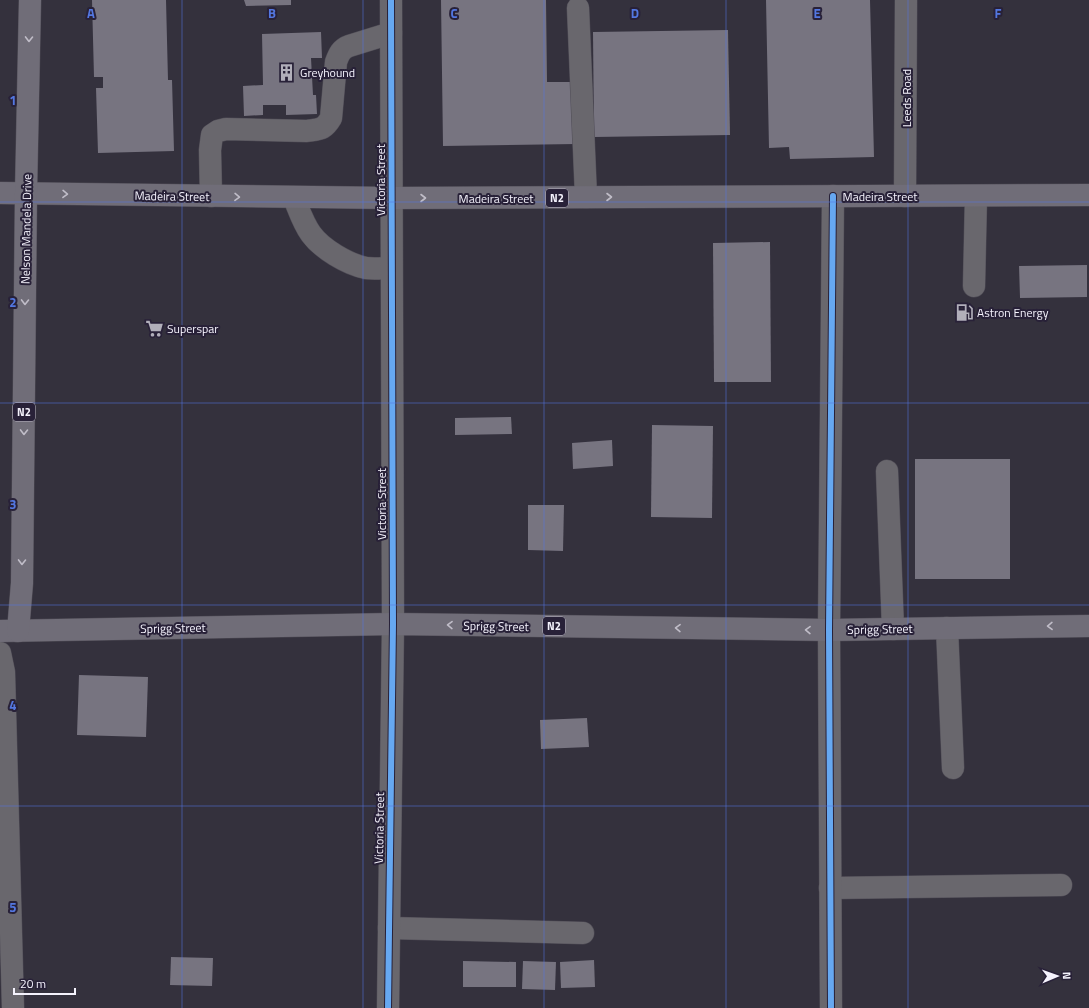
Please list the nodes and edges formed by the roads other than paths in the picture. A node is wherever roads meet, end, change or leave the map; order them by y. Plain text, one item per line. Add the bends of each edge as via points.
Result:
1 (30, 0) edge
2 (391, 0) edge
3 (906, 0) edge
4 (578, 8) dead end
5 (391, 33) junction
6 (0, 193) edge
7 (26, 193) junction
8 (1089, 195) edge
9 (211, 196) junction
10 (832, 196) junction
11 (905, 196) junction
12 (976, 196) junction
13 (586, 197) junction
14 (294, 198) junction
15 (390, 198) junction
16 (391, 268) junction
17 (974, 286) dead end
18 (887, 471) dead end
19 (392, 624) junction
20 (1089, 626) edge
21 (947, 628) junction
22 (893, 629) junction
23 (829, 630) junction
24 (9, 631) edge
25 (2, 663) edge
26 (953, 768) dead end
27 (1060, 885) dead end
28 (830, 888) junction
29 (389, 928) junction
30 (583, 933) dead end
31 (13, 1008) edge
32 (388, 1008) edge
33 (831, 1008) edge

1 -> 7 highway, Nelson Mandela Drive / N2
2 - 5 street, Victoria Street
3 - 11 street, Leeds Road
4 - 13 street
5 - 9 street via 349,46 339,53 331,118 326,126 308,131 226,129 212,135
5 - 15 street, Victoria Street
6 - 7 highway, Madeira Street / N2
7 -> 9 highway, Madeira Street / N2
7 -> 24 highway, Nelson Mandela Drive / N2 via 22,583
8 - 12 highway, Madeira Street / N2
9 -> 14 highway, Madeira Street / N2
10 - 11 highway, Madeira Street / N2
13 -> 10 highway, Madeira Street / N2
10 - 23 street
11 - 12 highway, Madeira Street / N2
12 - 17 street
15 -> 13 highway, Madeira Street / N2
14 - 15 highway, Madeira Street / N2
14 - 16 street via 311,235 331,253 367,268
15 - 16 street, Victoria Street
16 - 19 street, Victoria Street
18 - 22 street
23 -> 19 highway, Sprigg Street / N2
19 - 24 highway, Sprigg Street / N2
19 - 29 street, Victoria Street
20 -> 21 highway, Sprigg Street / N2
21 - 22 highway, Sprigg Street / N2
21 - 26 street
22 - 23 highway, Sprigg Street / N2
23 - 28 street
24 - 25 street, Nelson Mandela Drive
25 - 31 street, Nelson Mandela Drive
27 - 28 street
28 - 33 street
29 - 30 street
29 - 32 street, Victoria Street

